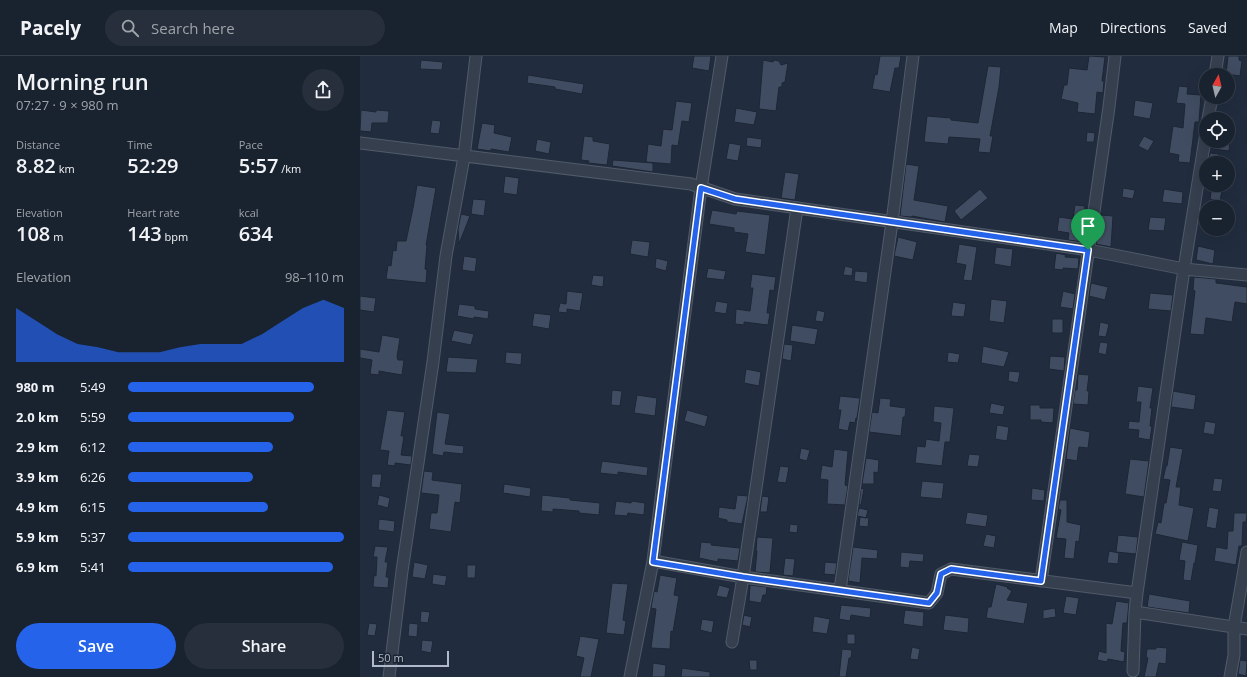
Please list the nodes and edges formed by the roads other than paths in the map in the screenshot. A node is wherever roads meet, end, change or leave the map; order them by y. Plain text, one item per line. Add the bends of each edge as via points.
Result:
1 (476, 56) edge
2 (722, 56) edge
3 (913, 56) edge
4 (1114, 56) edge
5 (1218, 56) edge
6 (1216, 68) edge
7 (360, 143) edge
8 (1203, 148) edge
9 (464, 157) junction
10 (701, 188) junction
11 (797, 208) junction
12 (892, 222) junction
13 (1088, 250) junction
14 (1184, 269) junction
15 (1247, 275) edge
16 (1247, 552) edge
17 (653, 562) junction
18 (743, 577) junction
19 (1041, 581) junction
20 (840, 590) junction
21 (1137, 593) junction
22 (1135, 612) junction
23 (1234, 627) junction
24 (1247, 629) edge
25 (732, 642) dead end
26 (1133, 671) dead end
27 (389, 677) edge
28 (630, 677) edge
29 (1230, 677) edge

1 - 9 street
2 - 10 street
3 - 12 street
4 - 13 street
5 - 6 street
7 - 9 street
8 - 14 street
9 - 10 street via 691,184
9 - 27 street via 446,256
10 - 11 street via 735,199
10 - 17 street
11 - 12 street
11 - 18 street
12 - 13 street
12 - 20 street
13 - 14 street
13 - 19 street
14 - 15 street
14 - 21 street
16 - 23 street
17 - 18 street
17 - 28 street
18 - 20 street
18 - 25 street
19 - 20 street via 951,569 941,574 937,593 929,603
19 - 21 street
21 - 22 street
22 - 23 street
22 - 26 street
23 - 24 street
23 - 29 street via 1234,655

